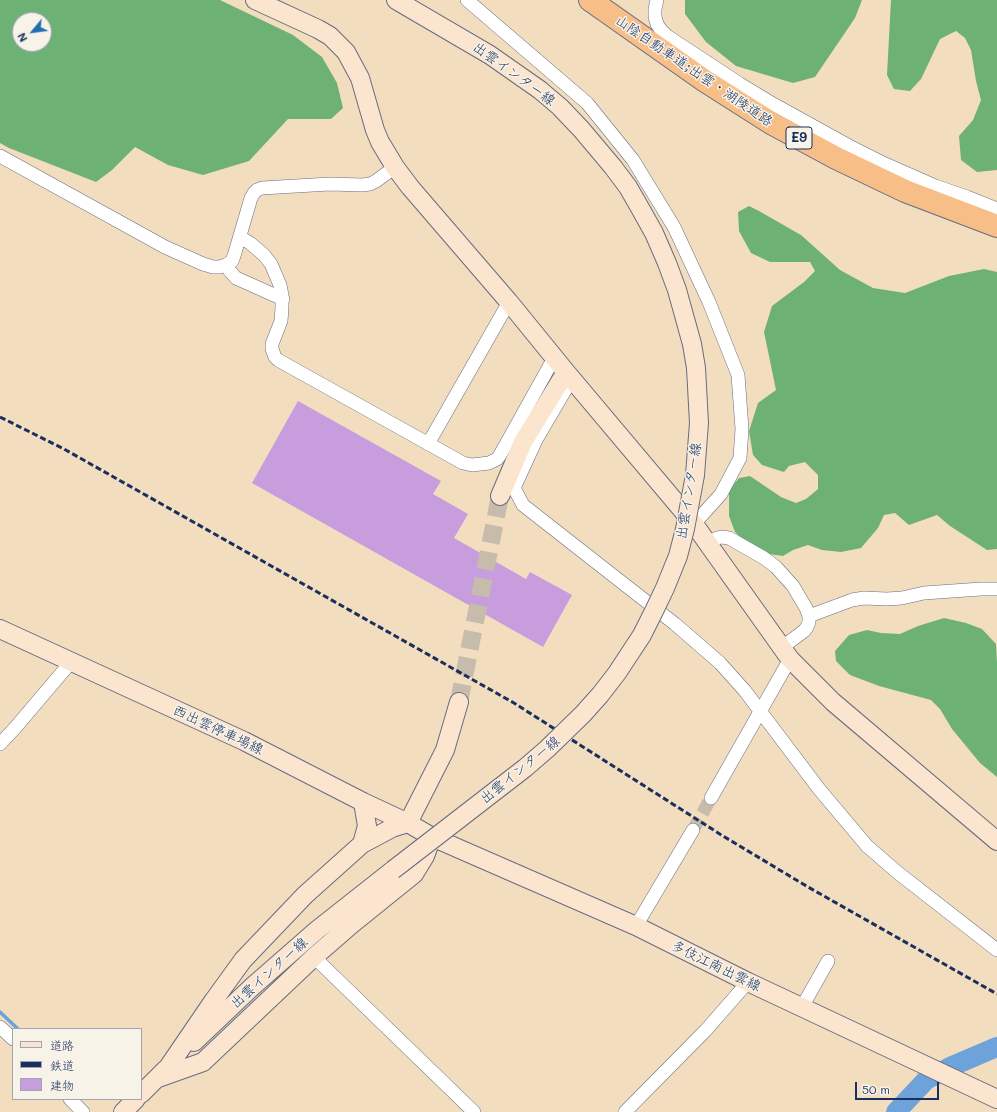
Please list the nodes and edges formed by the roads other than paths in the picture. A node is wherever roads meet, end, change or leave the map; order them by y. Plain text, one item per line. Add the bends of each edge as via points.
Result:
1 (255, 0) edge
2 (396, 0) edge
3 (467, 0) edge
4 (590, 0) edge
5 (657, 0) edge
6 (0, 156) edge
7 (395, 167) junction
8 (997, 209) edge
9 (997, 226) edge
10 (240, 237) junction
11 (226, 265) junction
12 (283, 299) junction
13 (509, 302) junction
14 (554, 358) junction
15 (569, 376) junction
16 (428, 444) junction
17 (500, 496) tunnel mouth
18 (694, 524) junction
19 (709, 544) junction
20 (997, 589) edge
21 (809, 616) junction
22 (0, 629) edge
23 (786, 654) junction
24 (71, 662) junction
25 (459, 702) tunnel mouth
26 (761, 711) junction
27 (0, 744) edge
28 (711, 798) tunnel mouth
29 (363, 802) junction
30 (408, 823) junction
31 (694, 830) tunnel mouth
32 (432, 837) junction
33 (997, 841) edge
34 (362, 844) junction
35 (636, 926) junction
36 (997, 950) edge
37 (314, 957) junction
38 (828, 961) dead end
39 (748, 982) junction
40 (802, 1007) junction
41 (0, 1027) edge
42 (12, 1038) edge
43 (164, 1072) junction
44 (142, 1093) edge
45 (997, 1099) edge
46 (71, 1100) edge
47 (135, 1100) edge
48 (83, 1112) edge
49 (123, 1112) edge
50 (474, 1112) edge
51 (624, 1112) edge

1 - 7 main road via 318,29 330,36 346,52 360,78 380,142
2 - 43 main road, 出雲インター線, bridge via 490,54 560,107 608,160 628,187 654,233 677,290 696,368 699,423 695,475 685,529 668,581 642,635 613,679 583,714 525,768 317,930 253,986
3 - 18 street via 587,103 633,160 674,227 709,302 738,375 742,429 740,458 721,494
4 - 9 highway, 山陰自動車道;出雲・湖陵道路 / E9 via 704,81 771,123 905,191
5 - 8 street via 655,17 661,30 740,84 885,164
6 - 11 street via 165,247 213,267
7 - 10 street via 370,184 262,188 251,198
7 - 13 main road
10 - 11 street via 232,261
10 - 12 street via 258,249 271,264
11 - 12 street via 236,278
12 - 16 street via 281,321 272,344 275,357
13 - 14 main road
13 - 16 street
14 - 15 main road
14 - 16 street via 497,459 489,463 468,465
15 - 17 main road via 523,442
15 - 18 main road
15 - 26 street via 514,488 523,505 675,624 720,664
18 - 19 main road
19 - 21 street via 717,538 729,538 764,558 793,586
19 - 23 main road
20 - 21 street via 924,593 902,598 864,598
21 - 23 street via 807,627
22 - 24 main road, 西出雲停車場線
23 - 26 street
23 - 33 main road via 832,702
24 - 27 street
24 - 29 main road, 西出雲停車場線 via 244,741
25 - 30 main road via 445,750
26 - 28 street
26 - 36 street via 819,789 867,846
29 - 30 main road, 西出雲停車場線
29 - 34 main road via 367,826
30 - 32 main road, 西出雲停車場線
30 - 34 main road via 392,828
31 - 35 street
32 - 35 main road, 多伎江南出雲線
32 - 37 main road via 425,856 414,874
34 - 43 main road via 305,895 243,960
35 - 39 main road, 多伎江南出雲線
37 - 43 main road via 203,1062
37 - 50 street
38 - 40 street
39 - 40 main road, 多伎江南出雲線
39 - 51 street via 706,1030
40 - 45 main road, 多伎江南出雲線
41 - 42 street
43 - 44 main road, 出雲インター線
46 - 48 street
47 - 49 main road

